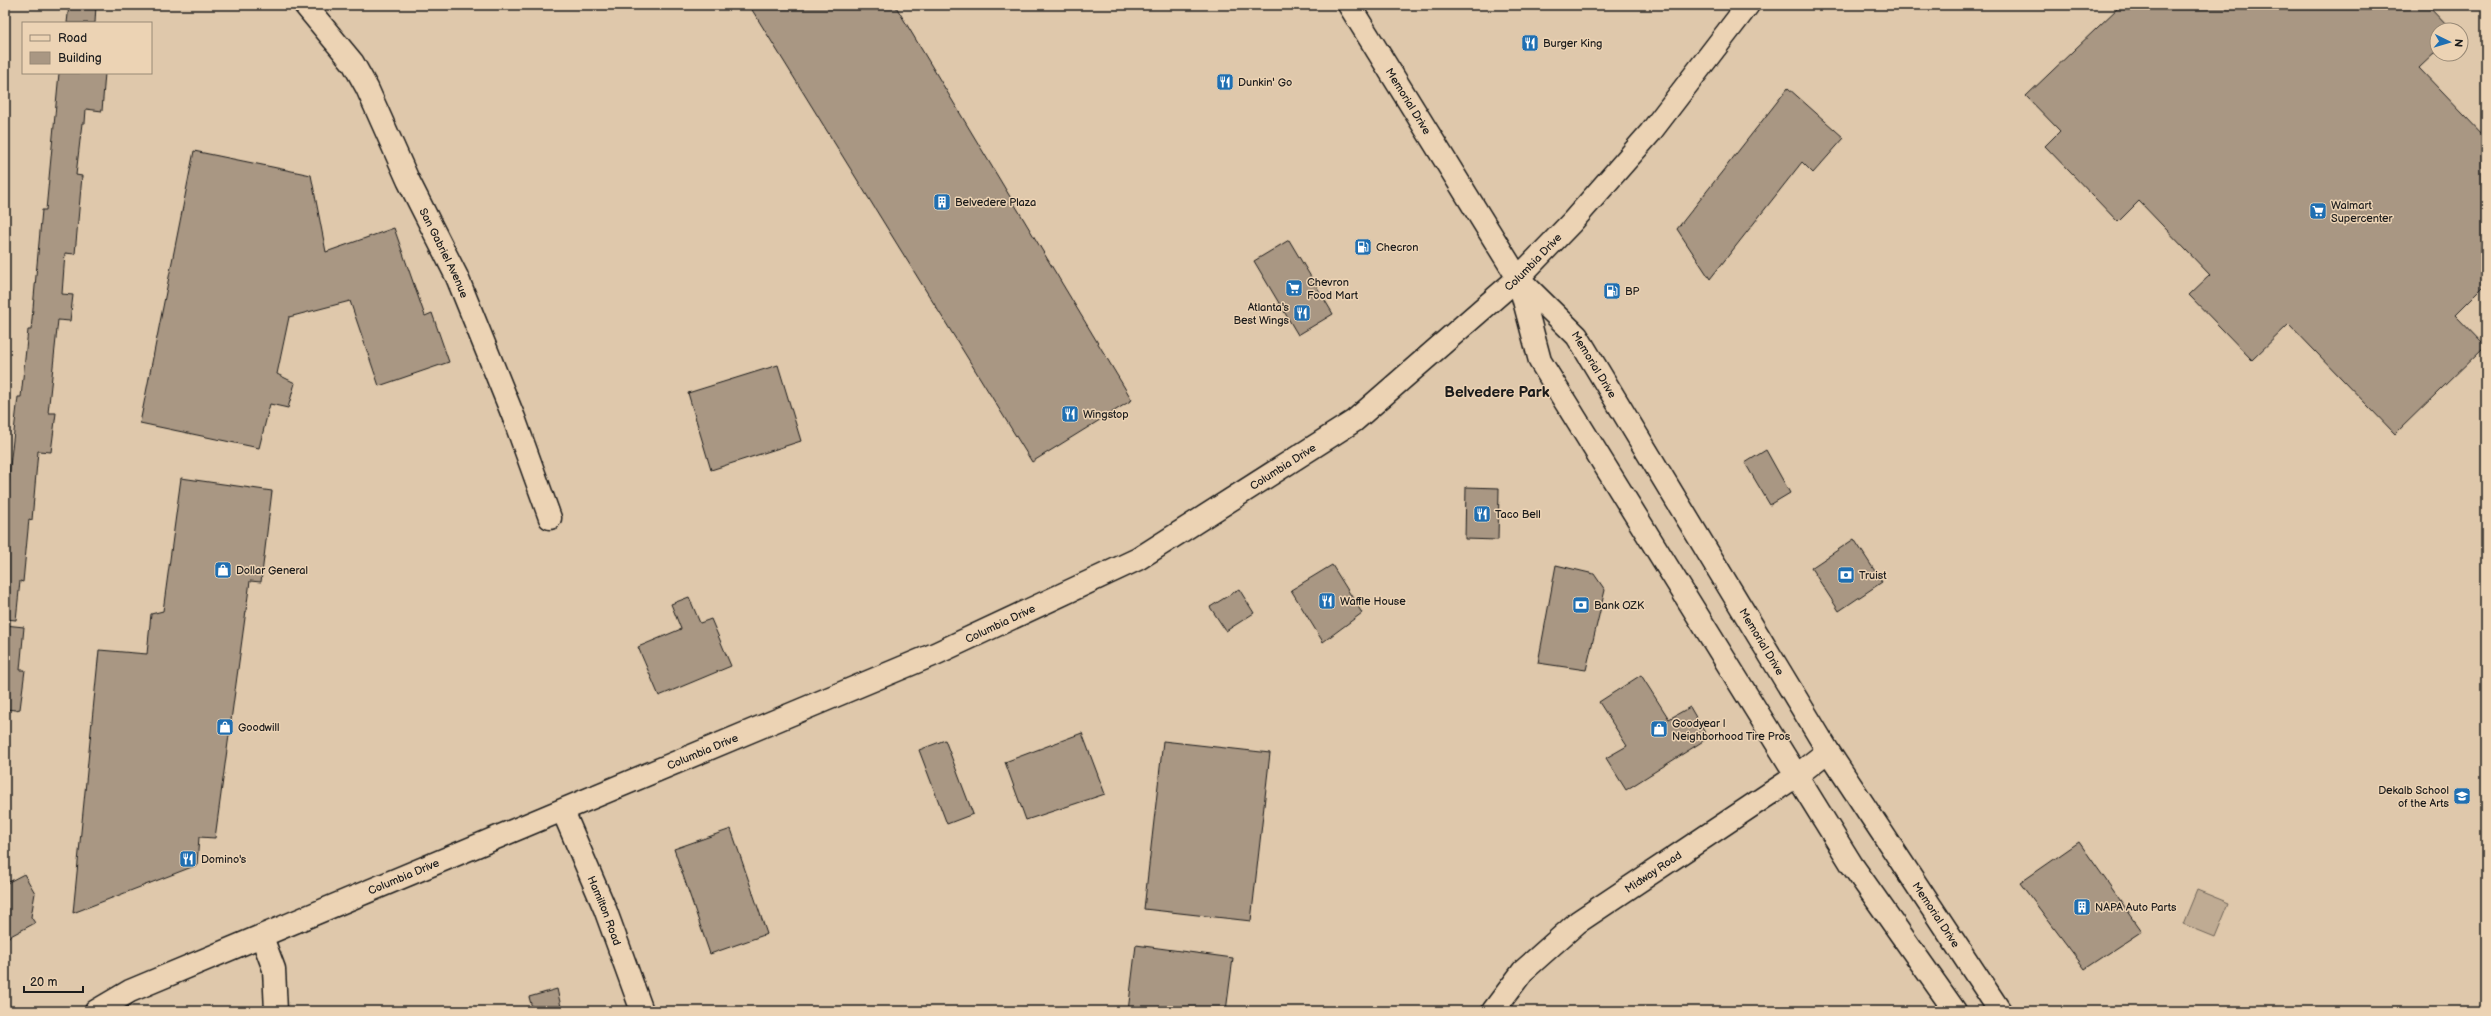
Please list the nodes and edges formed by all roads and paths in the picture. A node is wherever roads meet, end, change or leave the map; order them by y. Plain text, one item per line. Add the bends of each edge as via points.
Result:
1 (305, 5) edge
2 (1349, 5) edge
3 (1748, 5) edge
4 (1518, 278) junction
5 (550, 518) dead end
6 (1828, 751) junction
7 (1796, 776) junction
8 (563, 811) junction
9 (262, 937) junction
10 (96, 1011) edge
11 (276, 1011) edge
12 (642, 1011) edge
13 (1493, 1011) edge
14 (1955, 1011) edge
15 (2000, 1011) edge

1 - 5 main road, San Gabriel Avenue via 353,63 368,88 408,180 457,277 514,418
2 - 4 main road, Memorial Drive
3 - 4 main road, Columbia Drive via 1650,133 1572,222
4 - 6 main road, Memorial Drive via 1577,336
4 - 7 main road, Memorial Drive via 1540,361
4 - 8 main road, Columbia Drive via 1354,421 1138,559 935,654
6 - 7 main road, Midway Road
6 - 15 main road, Memorial Drive
7 - 13 main road, Midway Road via 1578,922 1523,971
7 - 14 main road, Memorial Drive via 1852,865
8 - 9 main road, Columbia Drive
8 - 12 main road, Hamilton Road via 605,909
9 - 10 main road, Columbia Drive via 130,991
9 - 11 main road via 274,969

